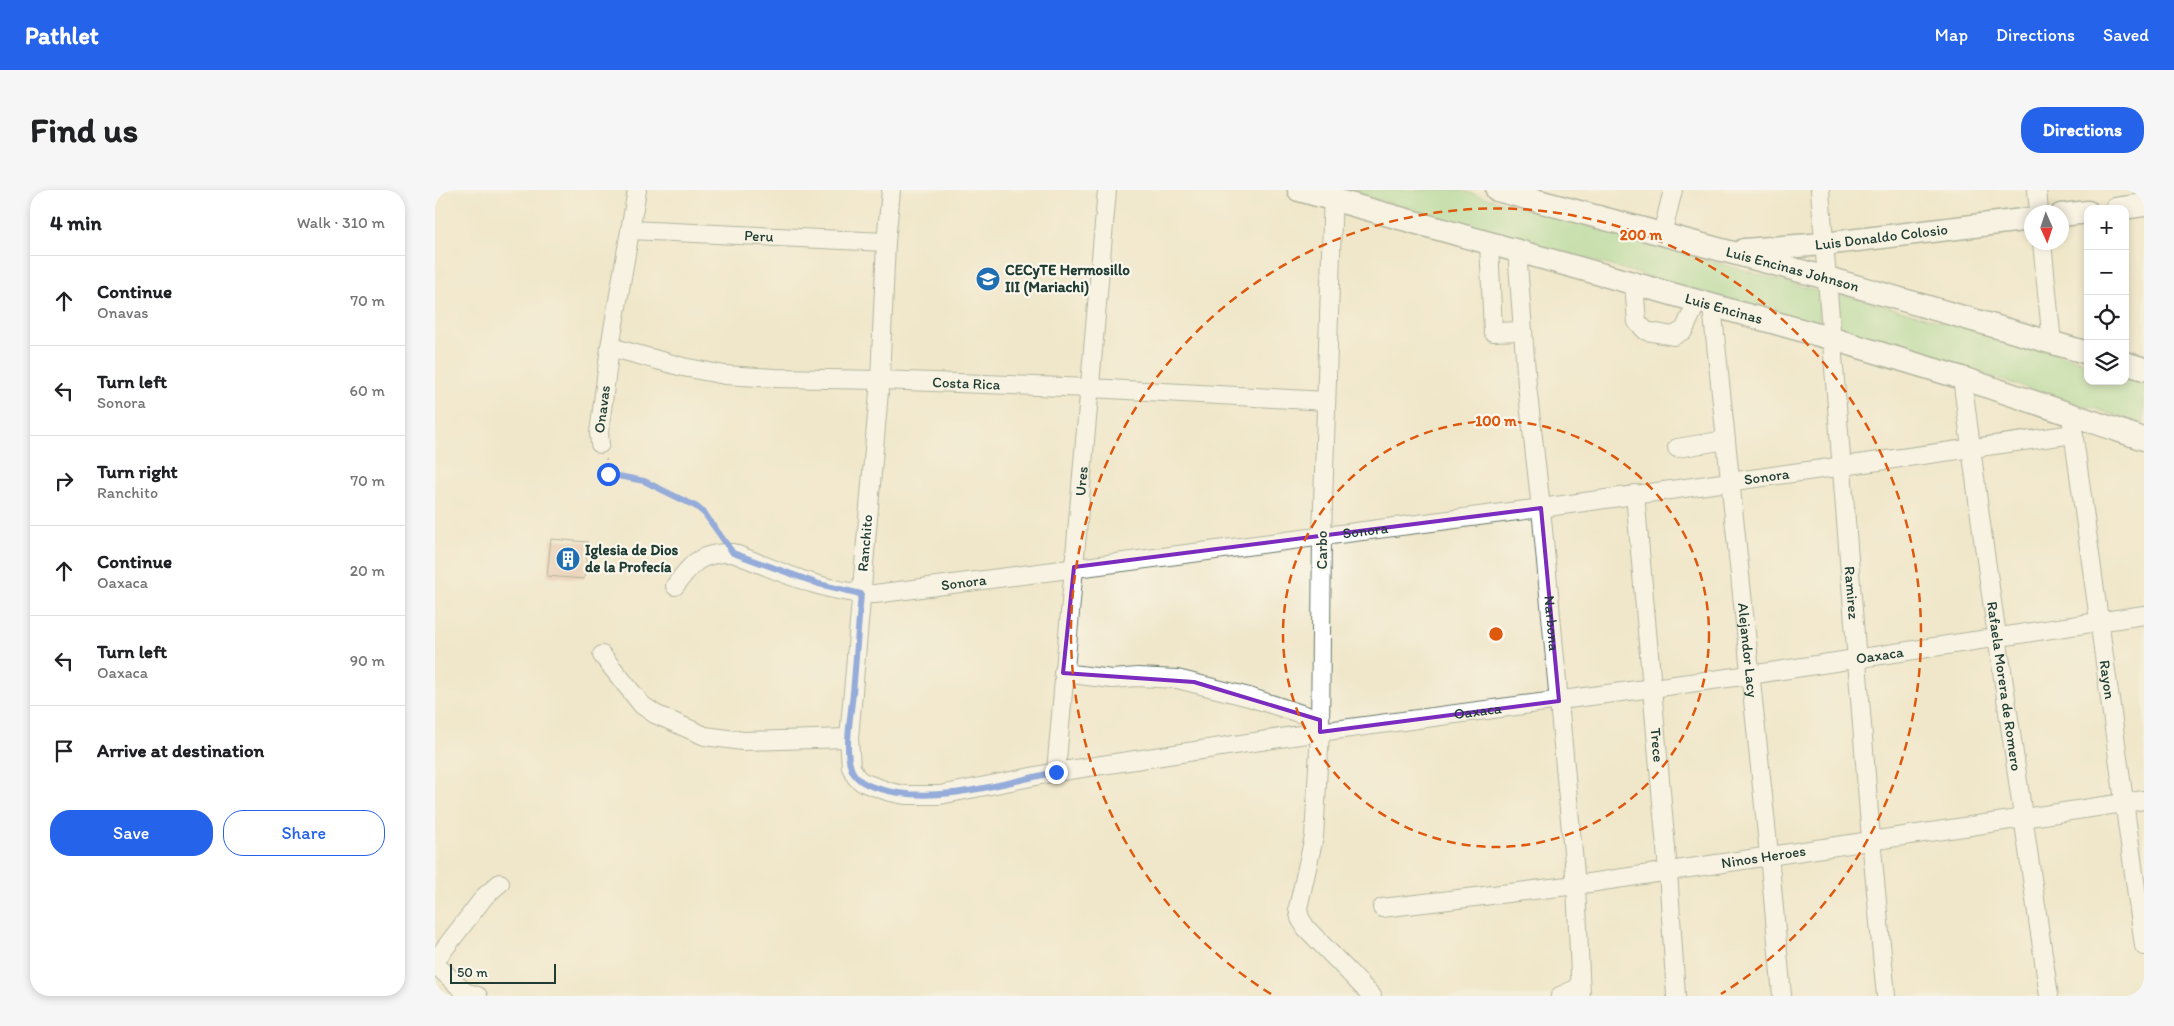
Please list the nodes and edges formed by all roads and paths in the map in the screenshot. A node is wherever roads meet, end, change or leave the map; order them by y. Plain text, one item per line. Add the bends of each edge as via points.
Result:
1 (637, 190) edge
2 (891, 190) edge
3 (1107, 190) edge
4 (1299, 190) edge
5 (1673, 190) edge
6 (1820, 190) edge
7 (2037, 190) edge
8 (1507, 191) edge
9 (1332, 195) edge
10 (2038, 205) edge
11 (2144, 206) edge
12 (2129, 208) edge
13 (2084, 212) edge
14 (2069, 214) edge
15 (2024, 219) edge
16 (630, 230) junction
17 (1662, 234) junction
18 (887, 242) junction
19 (1489, 243) junction
20 (1824, 244) junction
21 (1517, 250) junction
22 (2043, 250) edge
23 (1729, 251) junction
24 (1827, 278) junction
25 (1634, 284) junction
26 (1705, 304) junction
27 (1523, 332) junction
28 (1833, 339) junction
29 (2052, 343) junction
30 (610, 347) junction
31 (2084, 352) edge
32 (2129, 364) edge
33 (2144, 369) edge
34 (1962, 378) junction
35 (880, 380) junction
36 (1090, 388) junction
37 (1326, 402) junction
38 (2072, 424) junction
39 (1726, 440) junction
40 (2144, 440) edge
41 (599, 444) joint
42 (1677, 448) dead end
43 (1971, 448) junction
44 (1842, 466) junction
45 (1731, 481) junction
46 (1635, 494) junction
47 (1541, 508) junction
48 (1322, 535) junction
49 (733, 553) junction
50 (1073, 567) junction
51 (675, 586) dead end
52 (861, 594) junction
53 (2144, 615) edge
54 (2100, 621) junction
55 (1997, 637) junction
56 (602, 655) dead end
57 (1857, 660) junction
58 (1063, 673) junction
59 (1749, 675) junction
60 (1651, 689) junction
61 (1559, 701) junction
62 (1320, 726) junction
63 (849, 738) junction
64 (1056, 772) junction
65 (2144, 800) edge
66 (2124, 802) junction
67 (2022, 818) junction
68 (1871, 839) junction
69 (1769, 854) junction
70 (1668, 871) junction
71 (500, 883) dead end
72 (1576, 885) junction
73 (1382, 908) dead end
74 (2144, 946) edge
75 (435, 963) edge
76 (1581, 992) edge
77 (469, 995) edge
78 (1372, 996) edge
79 (1560, 996) edge
80 (1676, 996) edge
81 (1782, 996) edge
82 (1886, 996) edge
83 (2049, 996) edge

1 - 16 street, Onavas
2 - 18 street, Ranchito
3 - 36 street, Ures
4 - 9 main road, Luis Encinas
5 - 17 street
6 - 20 street, Ramirez
7 - 10 street
8 - 17 main road, Luis Encinas Johnson
9 - 19 main road, Luis Encinas
9 - 37 street, Carbo
11 - 12 main road
13 - 14 main road
15 - 20 main road, Luis Donaldo Colosio
16 - 18 street, Peru
16 - 30 street, Onavas
17 - 23 main road, Luis Encinas Johnson
18 - 35 street, Ranchito
19 - 21 main road, Luis Encinas
19 - 27 street via 1493,332
20 - 23 main road, Luis Donaldo Colosio
20 - 24 street, Ramirez
21 - 25 main road, Luis Encinas
21 - 27 street, Narbona
22 - 29 street
23 - 24 main road, Luis Encinas Johnson
24 - 28 street, Ramirez
24 - 29 main road, Luis Encinas Johnson
25 - 26 main road, Luis Encinas
25 - 26 street via 1637,322 1646,331 1673,336 1684,330
26 - 28 main road, Luis Encinas
26 - 39 street, Alejandor Lacy
27 - 47 street, Narbona
28 - 34 main road, Luis Encinas
28 - 44 street, Ramirez
29 - 31 main road, Luis Encinas Johnson
30 - 35 street, Costa Rica via 725,375
30 - 41 street, Onavas
32 - 33 main road
34 - 38 main road, Luis Encinas
34 - 43 street, Rafaela Morera de Romero
35 - 36 street, Costa Rica
35 - 52 street, Ranchito
36 - 37 street, Costa Rica
36 - 50 street, Ures
37 - 48 street, Carbo
38 - 40 main road, Luis Encinas
38 - 43 street, Sonora
38 - 54 street, Rayon
39 - 42 street
39 - 45 street, Alejandor Lacy
41 - 49 path, Onavas via 606,454 608,474 644,481 697,507
43 - 44 street, Sonora
43 - 55 street, Rafaela Morera de Romero
44 - 45 street, Sonora
44 - 57 street, Ramirez
45 - 46 street, Sonora
45 - 59 street, Alejandor Lacy
46 - 47 street, Sonora
46 - 60 street, Trece
47 - 48 street, Sonora
47 - 61 street, Narbona
48 - 50 street, Sonora
48 - 62 street, Carbo
49 - 51 street, Sonora via 706,555 685,571
49 - 52 street, Sonora via 819,584
50 - 52 street, Sonora
50 - 58 street, Ures
52 - 63 street, Ranchito
53 - 54 street, Oaxaca
54 - 55 street, Oaxaca
54 - 66 street, Rayon
55 - 57 street, Oaxaca
55 - 67 street, Rafaela Morera de Romero
56 - 63 street via 643,706 705,736 743,741
57 - 59 street, Oaxaca
57 - 68 street, Ramirez
58 - 62 street via 1112,679 1177,679 1249,697
58 - 64 street, Ures
59 - 60 street, Oaxaca
59 - 69 street, Alejandor Lacy
60 - 61 street, Oaxaca
60 - 70 street, Trece
61 - 62 street, Oaxaca
61 - 72 street, Narbona
62 - 64 street, Oaxaca
62 - 78 street, Carbo via 1314,837 1298,908 1306,928
63 - 64 street, Oaxaca via 851,768 856,777 872,786 905,795 940,795
65 - 66 street, Ninos Heroes
66 - 67 street, Ninos Heroes
66 - 74 street, Rayon
67 - 68 street, Ninos Heroes
67 - 83 street, Rafaela Morera de Romero
68 - 69 street, Ninos Heroes
68 - 82 street, Ramirez
69 - 70 street, Ninos Heroes
69 - 81 street, Alejandor Lacy
70 - 72 street, Ninos Heroes
70 - 80 street, Trece
71 - 75 street via 485,896
72 - 73 street, Ninos Heroes
72 - 76 street, Narbona
75 - 77 street
76 - 79 street

